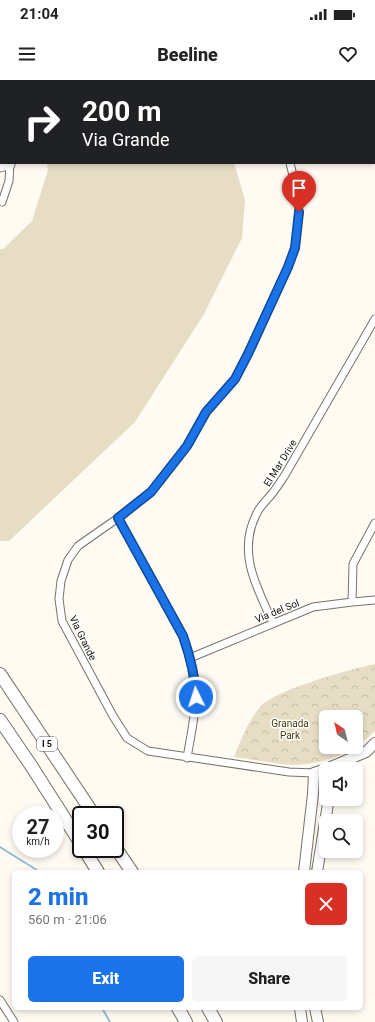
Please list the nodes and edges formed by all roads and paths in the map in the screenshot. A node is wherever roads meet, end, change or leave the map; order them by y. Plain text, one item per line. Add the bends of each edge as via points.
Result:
1 (10, 164) edge
2 (290, 164) edge
3 (0, 168) edge
4 (0, 201) edge
5 (375, 319) edge
6 (118, 518) junction
7 (375, 523) edge
8 (375, 600) edge
9 (352, 602) junction
10 (273, 623) junction
11 (190, 658) junction
12 (0, 674) edge
13 (0, 720) edge
14 (375, 743) edge
15 (187, 758) junction
16 (342, 762) edge
17 (319, 770) edge
18 (319, 779) edge
19 (88, 806) edge
20 (328, 806) edge
21 (72, 830) edge
22 (89, 858) edge
23 (122, 858) edge
24 (97, 870) edge
25 (131, 870) edge
26 (304, 870) edge
27 (317, 870) edge
28 (0, 1000) edge
29 (179, 1010) edge
30 (209, 1010) edge
31 (300, 1010) edge
32 (315, 1010) edge
33 (14, 1022) edge
34 (186, 1022) edge
35 (216, 1022) edge
36 (302, 1022) edge
37 (318, 1022) edge

1 - 3 street
1 - 4 street via 9,181 2,202
2 - 6 street, Via Grande via 299,212 295,248 248,354 235,379 206,412 187,446 151,492
5 - 10 street, El Mar Drive via 285,475 256,513 248,533 250,568
6 - 11 street via 183,636
6 - 15 street, Via Grande via 78,546 68,560 61,581 59,599 62,621 127,738 148,751
7 - 9 street via 353,564
8 - 9 street, Via del Sol
9 - 10 street, Via del Sol via 313,608
10 - 11 street, Via del Sol
11 - 15 street via 195,683 196,710
12 - 19 highway, I 5
13 - 21 highway, I 5
14 - 16 street via 366,752
15 - 17 street, Via Grande via 289,772
18 - 26 street via 314,794
20 - 27 street
22 - 24 highway
23 - 25 highway
28 - 33 street
29 - 34 highway
30 - 35 highway
31 - 36 street
32 - 37 street

